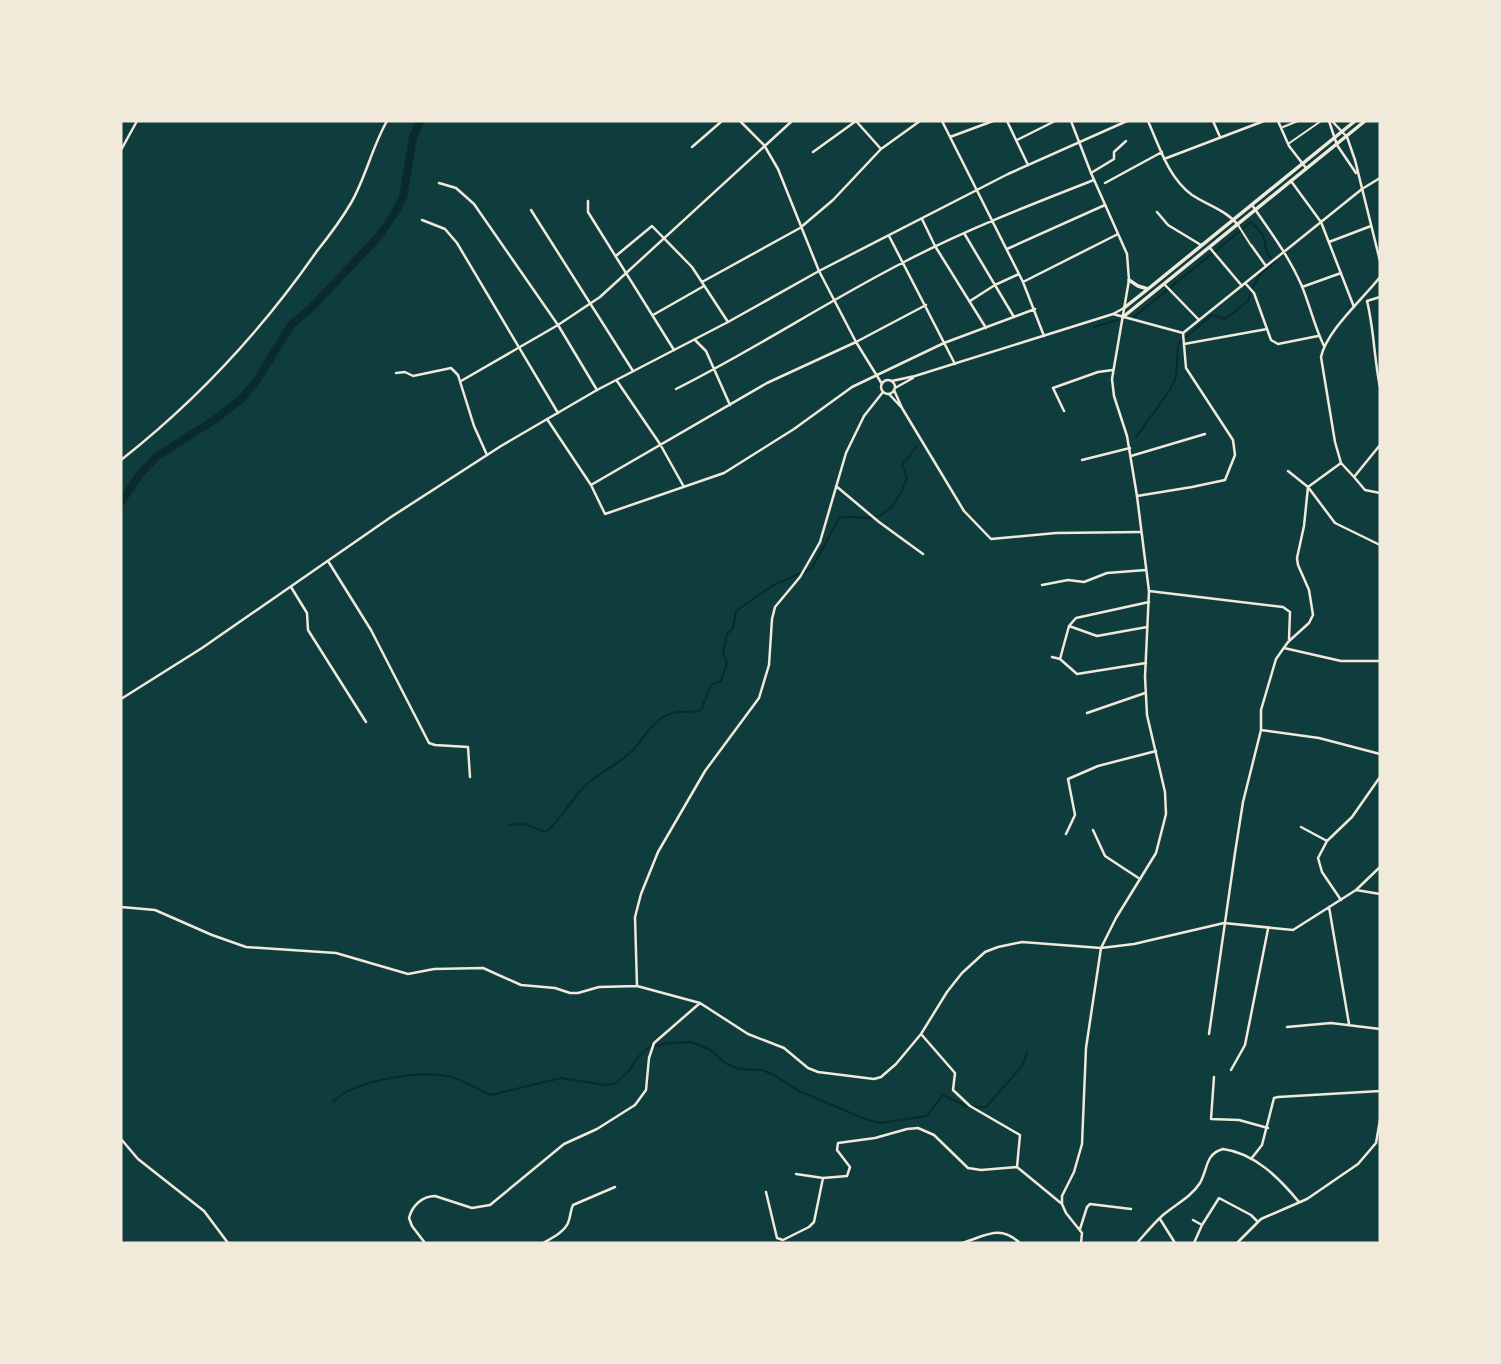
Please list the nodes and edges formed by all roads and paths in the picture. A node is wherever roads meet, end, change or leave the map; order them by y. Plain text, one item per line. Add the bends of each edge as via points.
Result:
1 (137, 121) edge
2 (387, 121) edge
3 (722, 121) edge
4 (740, 121) edge
5 (792, 121) edge
6 (856, 121) edge
7 (920, 121) edge
8 (942, 121) edge
9 (993, 121) edge
10 (1007, 121) edge
11 (1055, 121) edge
12 (1071, 121) edge
13 (1127, 121) edge
14 (1148, 121) edge
15 (1213, 121) edge
16 (1246, 121) edge
17 (1264, 121) edge
18 (1278, 121) edge
19 (1298, 121) edge
20 (1321, 121) edge
21 (1331, 121) edge
22 (1354, 121) edge
23 (1365, 121) edge
24 (1248, 127) junction
25 (1281, 128) junction
26 (1343, 131) junction
27 (950, 137) junction
28 (1347, 137) junction
29 (1220, 138) junction
30 (1334, 138) junction
31 (1016, 141) junction
32 (1079, 141) junction
33 (1125, 141) dead end
34 (1288, 144) junction
35 (764, 145) junction
36 (1337, 145) junction
37 (692, 147) dead end
38 (881, 149) junction
39 (121, 150) edge
40 (813, 152) dead end
41 (1161, 152) junction
42 (1164, 159) junction
43 (1028, 165) junction
44 (1304, 166) junction
45 (1091, 173) junction
46 (1356, 173) junction
47 (1380, 178) edge
48 (1094, 180) junction
49 (1291, 181) junction
50 (439, 183) dead end
51 (1105, 183) dead end
52 (1362, 189) junction
53 (978, 190) junction
54 (588, 201) dead end
55 (1105, 205) junction
56 (1252, 205) junction
57 (1255, 210) junction
58 (530, 211) dead end
59 (1157, 212) dead end
60 (922, 219) junction
61 (1233, 219) junction
62 (422, 220) dead end
63 (993, 220) junction
64 (1321, 222) junction
65 (1371, 226) junction
66 (800, 228) junction
67 (1240, 228) junction
68 (964, 233) junction
69 (1118, 234) junction
70 (889, 236) junction
71 (665, 239) junction
72 (1329, 242) junction
73 (1201, 245) junction
74 (1251, 245) joint
75 (935, 246) junction
76 (1007, 249) junction
77 (1211, 249) junction
78 (1285, 251) junction
79 (616, 256) junction
80 (1380, 261) edge
81 (902, 262) junction
82 (1266, 266) junction
83 (819, 271) junction
84 (627, 273) junction
85 (1341, 273) junction
86 (1019, 274) junction
87 (1380, 276) edge
88 (1129, 280) junction
89 (1023, 282) junction
90 (703, 284) junction
91 (1244, 284) junction
92 (995, 285) junction
93 (1166, 286) junction
94 (1302, 287) junction
95 (1148, 289) junction
96 (1380, 297) edge
97 (1365, 299) junction
98 (834, 300) junction
99 (969, 301) junction
100 (591, 305) junction
101 (926, 305) junction
102 (1354, 307) junction
103 (1124, 308) junction
104 (1035, 309) junction
105 (1113, 314) junction
106 (653, 315) junction
107 (1014, 317) junction
108 (1124, 317) junction
109 (1199, 320) junction
110 (729, 322) junction
111 (558, 326) junction
112 (986, 328) junction
113 (1267, 329) junction
114 (1183, 333) junction
115 (1044, 335) junction
116 (1319, 336) junction
117 (695, 340) junction
118 (856, 342) junction
119 (1184, 342) junction
120 (944, 343) junction
121 (1324, 346) junction
122 (520, 348) junction
123 (674, 350) junction
124 (955, 364) junction
125 (715, 369) junction
126 (1113, 370) junction
127 (633, 371) junction
128 (396, 373) dead end
129 (876, 376) junction
130 (915, 376) junction
131 (617, 380) junction
132 (461, 381) junction
133 (892, 381) junction
134 (882, 384) junction
135 (1380, 387) edge
136 (676, 389) dead end
137 (895, 389) junction
138 (597, 390) junction
139 (883, 392) junction
140 (889, 394) junction
141 (730, 405) junction
142 (902, 408) junction
143 (1064, 411) dead end
144 (558, 413) junction
145 (547, 419) junction
146 (1205, 434) dead end
147 (660, 444) junction
148 (1380, 445) edge
149 (1130, 447) junction
150 (487, 455) junction
151 (1131, 456) junction
152 (121, 460) edge
153 (1082, 460) dead end
154 (1341, 463) junction
155 (1288, 471) dead end
156 (1354, 477) junction
157 (592, 485) junction
158 (836, 486) junction
159 (684, 487) junction
160 (1308, 487) junction
161 (1380, 493) edge
162 (1137, 496) junction
163 (1141, 532) junction
164 (1380, 545) edge
165 (923, 554) dead end
166 (328, 561) junction
167 (1146, 570) junction
168 (1042, 584) dead end
169 (291, 587) junction
170 (1149, 591) junction
171 (1149, 601) junction
172 (1069, 626) junction
173 (1148, 626) junction
174 (1288, 642) junction
175 (1284, 648) junction
176 (1052, 657) dead end
177 (1060, 659) junction
178 (1380, 661) edge
179 (1146, 663) junction
180 (1146, 693) junction
181 (121, 698) edge
182 (1087, 713) dead end
183 (366, 722) dead end
184 (1261, 730) junction
185 (1156, 751) junction
186 (1380, 754) edge
187 (470, 777) dead end
188 (1380, 777) edge
189 (1301, 827) dead end
190 (1093, 830) dead end
191 (1066, 834) dead end
192 (1327, 841) junction
193 (1380, 867) edge
194 (1141, 879) junction
195 (1356, 890) junction
196 (1380, 894) edge
197 (1341, 900) junction
198 (121, 907) edge
199 (1329, 907) junction
200 (1224, 923) junction
201 (1269, 929) junction
202 (1101, 948) junction
203 (637, 986) junction
204 (700, 1003) junction
205 (1349, 1024) junction
206 (1287, 1027) dead end
207 (1380, 1029) edge
208 (921, 1034) junction
209 (1209, 1034) dead end
210 (1231, 1070) dead end
211 (1214, 1077) dead end
212 (1380, 1091) edge
213 (1380, 1120) edge
214 (1268, 1128) junction
215 (121, 1139) edge
216 (1378, 1143) edge
217 (1251, 1159) junction
218 (1017, 1167) junction
219 (796, 1174) dead end
220 (823, 1178) junction
221 (615, 1187) dead end
222 (766, 1192) dead end
223 (1299, 1202) junction
224 (1062, 1205) junction
225 (1131, 1209) dead end
226 (1160, 1219) junction
227 (1193, 1220) dead end
228 (1258, 1222) junction
229 (1202, 1225) junction
230 (1080, 1229) junction
231 (228, 1243) edge
232 (425, 1243) edge
233 (544, 1243) edge
234 (962, 1243) edge
235 (1020, 1243) edge
236 (1081, 1243) edge
237 (1137, 1243) edge
238 (1175, 1243) edge
239 (1194, 1243) edge
240 (1237, 1243) edge

1 - 39 street
2 - 152 street via 352,200 296,282 221,370
3 - 37 street
4 - 35 street
5 - 35 street
6 - 38 street
6 - 40 street
7 - 38 street
8 - 27 street
9 - 27 street
10 - 31 street
11 - 31 street
12 - 32 street
13 - 32 street
14 - 41 street
15 - 29 street
16 - 24 street
17 - 24 street
18 - 25 street
19 - 25 street
20 - 34 street
21 - 26 street
21 - 30 street
22 - 26 main road
23 - 28 main road
24 - 29 street
25 - 34 street
26 - 28 street
26 - 30 main road
27 - 53 street
28 - 36 main road
28 - 46 street
29 - 42 street
30 - 36 street
30 - 44 main road
31 - 43 street
32 - 43 street
32 - 45 street
33 - 45 street via 1114,152 1114,159
34 - 44 street
35 - 66 street via 785,184
35 - 71 street
36 - 44 main road
36 - 46 street
38 - 66 street
41 - 42 street
41 - 51 street
42 - 61 street via 1174,178 1193,195
43 - 53 street
44 - 49 main road
44 - 56 main road
45 - 48 street
46 - 52 street
47 - 52 street
48 - 55 street
48 - 63 street
49 - 57 main road
49 - 64 street
50 - 111 street via 456,188 474,204
52 - 64 street
52 - 65 street
53 - 60 street
53 - 63 street
54 - 79 street via 588,212
55 - 69 street
55 - 76 street
56 - 57 street
56 - 61 main road
57 - 67 main road
57 - 78 street
58 - 100 street
59 - 73 street via 1168,225
60 - 70 street
60 - 75 street
61 - 67 street
61 - 73 main road
62 - 122 street via 452,236
63 - 68 street
63 - 76 street
64 - 72 street
64 - 78 street
65 - 72 street
65 - 80 street
66 - 83 street
66 - 90 street
67 - 74 street
67 - 77 main road
68 - 75 street
68 - 92 street
69 - 88 street via 1127,254
69 - 89 street
70 - 81 street
70 - 83 street
71 - 79 street via 652,226
71 - 84 street
71 - 90 street
72 - 85 street
73 - 95 main road
74 - 82 street
75 - 81 street
75 - 99 street
76 - 86 street
77 - 91 street
77 - 93 main road
78 - 82 street
78 - 94 street
79 - 84 street
81 - 98 street
81 - 101 street
82 - 91 street
83 - 98 street
83 - 110 street
84 - 100 street
84 - 106 street
85 - 94 street
85 - 102 street
86 - 89 street
86 - 92 street
87 - 97 street
88 - 95 main road
88 - 103 street
89 - 104 street
90 - 106 street
90 - 110 street
91 - 109 street
91 - 113 street via 1254,293
92 - 99 street
92 - 107 street
93 - 108 main road
93 - 109 street
94 - 116 street
95 - 103 main road
96 - 97 street
97 - 102 street
97 - 135 street
98 - 118 street
98 - 125 street
99 - 112 street
100 - 111 street
100 - 127 street
101 - 118 street
101 - 120 street
102 - 121 street
103 - 105 street
103 - 108 street
104 - 107 street
104 - 115 street
105 - 108 street
105 - 115 street
106 - 123 street
107 - 112 street
108 - 114 street
108 - 126 street
109 - 114 street
110 - 117 street
111 - 122 street
111 - 138 street
112 - 120 street
113 - 116 street via 1278,344
113 - 119 street
114 - 119 street
115 - 124 street
116 - 121 street
117 - 123 street
117 - 125 street
118 - 129 street
118 - 141 street
119 - 162 street via 1186,368 1233,440 1235,455 1225,480
120 - 124 street
120 - 129 street
121 - 154 street via 1321,357
122 - 132 street
122 - 144 street
123 - 127 street
124 - 130 street
125 - 136 street
125 - 141 street
126 - 143 street via 1053,388
126 - 149 street via 1114,396
127 - 131 street
128 - 132 street via 413,376 451,369
129 - 134 street
129 - 159 street via 846,391 754,456
130 - 133 street
130 - 137 street
131 - 138 street
131 - 147 street
132 - 150 street
133 - 134 street
133 - 137 street
134 - 139 street
137 - 140 street
137 - 142 street
138 - 144 street
139 - 140 street
139 - 158 street via 864,416
140 - 142 street
141 - 147 street
142 - 163 street via 964,511 990,539
144 - 145 street
145 - 150 street
145 - 157 street
146 - 151 street
147 - 157 street
147 - 159 street
148 - 156 street
149 - 151 street
149 - 153 street
150 - 166 street
151 - 162 street
154 - 156 street
154 - 160 street
155 - 160 street
156 - 161 street via 1364,490
157 - 159 street via 606,513
158 - 165 street
158 - 203 street via 820,542 775,607 769,665 759,698 705,771 658,852 640,894 634,930
160 - 164 street via 1335,523
160 - 174 street via 1297,558 1313,615
162 - 163 street
163 - 167 street
166 - 169 street
166 - 187 street via 372,630 429,743 468,747
167 - 168 street via 1107,573 1084,582
167 - 170 street
169 - 181 street
169 - 183 street via 307,613 308,630
170 - 171 street
170 - 174 street via 1283,607 1290,612
171 - 172 street via 1080,616
171 - 173 street
172 - 173 street via 1097,636
172 - 177 street
173 - 179 street
174 - 175 street
175 - 178 street via 1341,661
175 - 184 street via 1271,673
176 - 177 street
177 - 179 street via 1077,674
179 - 180 street
180 - 182 street
180 - 185 street
184 - 186 street via 1319,738
184 - 200 street via 1243,802
185 - 191 street via 1068,779 1074,815
185 - 194 street via 1166,814 1156,853
188 - 192 street via 1352,817
189 - 192 street
190 - 194 street via 1105,856
192 - 197 street via 1318,861
193 - 195 street
194 - 202 street
195 - 196 street
195 - 197 street
197 - 199 street
198 - 203 street via 155,910 246,947 336,953 408,974 483,968 521,985 570,993
199 - 201 street via 1293,930
199 - 205 street
200 - 201 street
200 - 202 street
200 - 209 street
201 - 210 street via 1245,1045
202 - 208 street via 1022,942 985,952 947,992
202 - 224 street via 1086,1048 1082,1144
203 - 204 street
204 - 208 street via 748,1034 784,1048 808,1068 831,1074 881,1077
204 - 232 street via 653,1046 646,1090 635,1105 564,1144 490,1205 472,1208 435,1196 418,1203 410,1221
205 - 206 street
205 - 207 street
208 - 218 street via 955,1073 953,1090 975,1110 1020,1135
211 - 214 street via 1211,1119
212 - 214 street via 1278,1097
213 - 216 street
214 - 217 street
215 - 231 street via 138,1159 204,1211
216 - 223 street via 1358,1164
217 - 223 street via 1282,1181
217 - 226 street via 1239,1152 1218,1150 1209,1158 1196,1188
218 - 220 street via 972,1169 934,1135 912,1128 841,1142 837,1150 850,1167 849,1174
218 - 224 street
219 - 220 street
220 - 222 street via 814,1222 783,1240 774,1230
221 - 233 street via 573,1205 563,1230
223 - 228 street
224 - 230 street
225 - 230 street via 1090,1204
226 - 237 street
226 - 238 street
227 - 229 street
228 - 229 street via 1219,1198
228 - 240 street
229 - 239 street
230 - 236 street
234 - 235 street via 1000,1232

